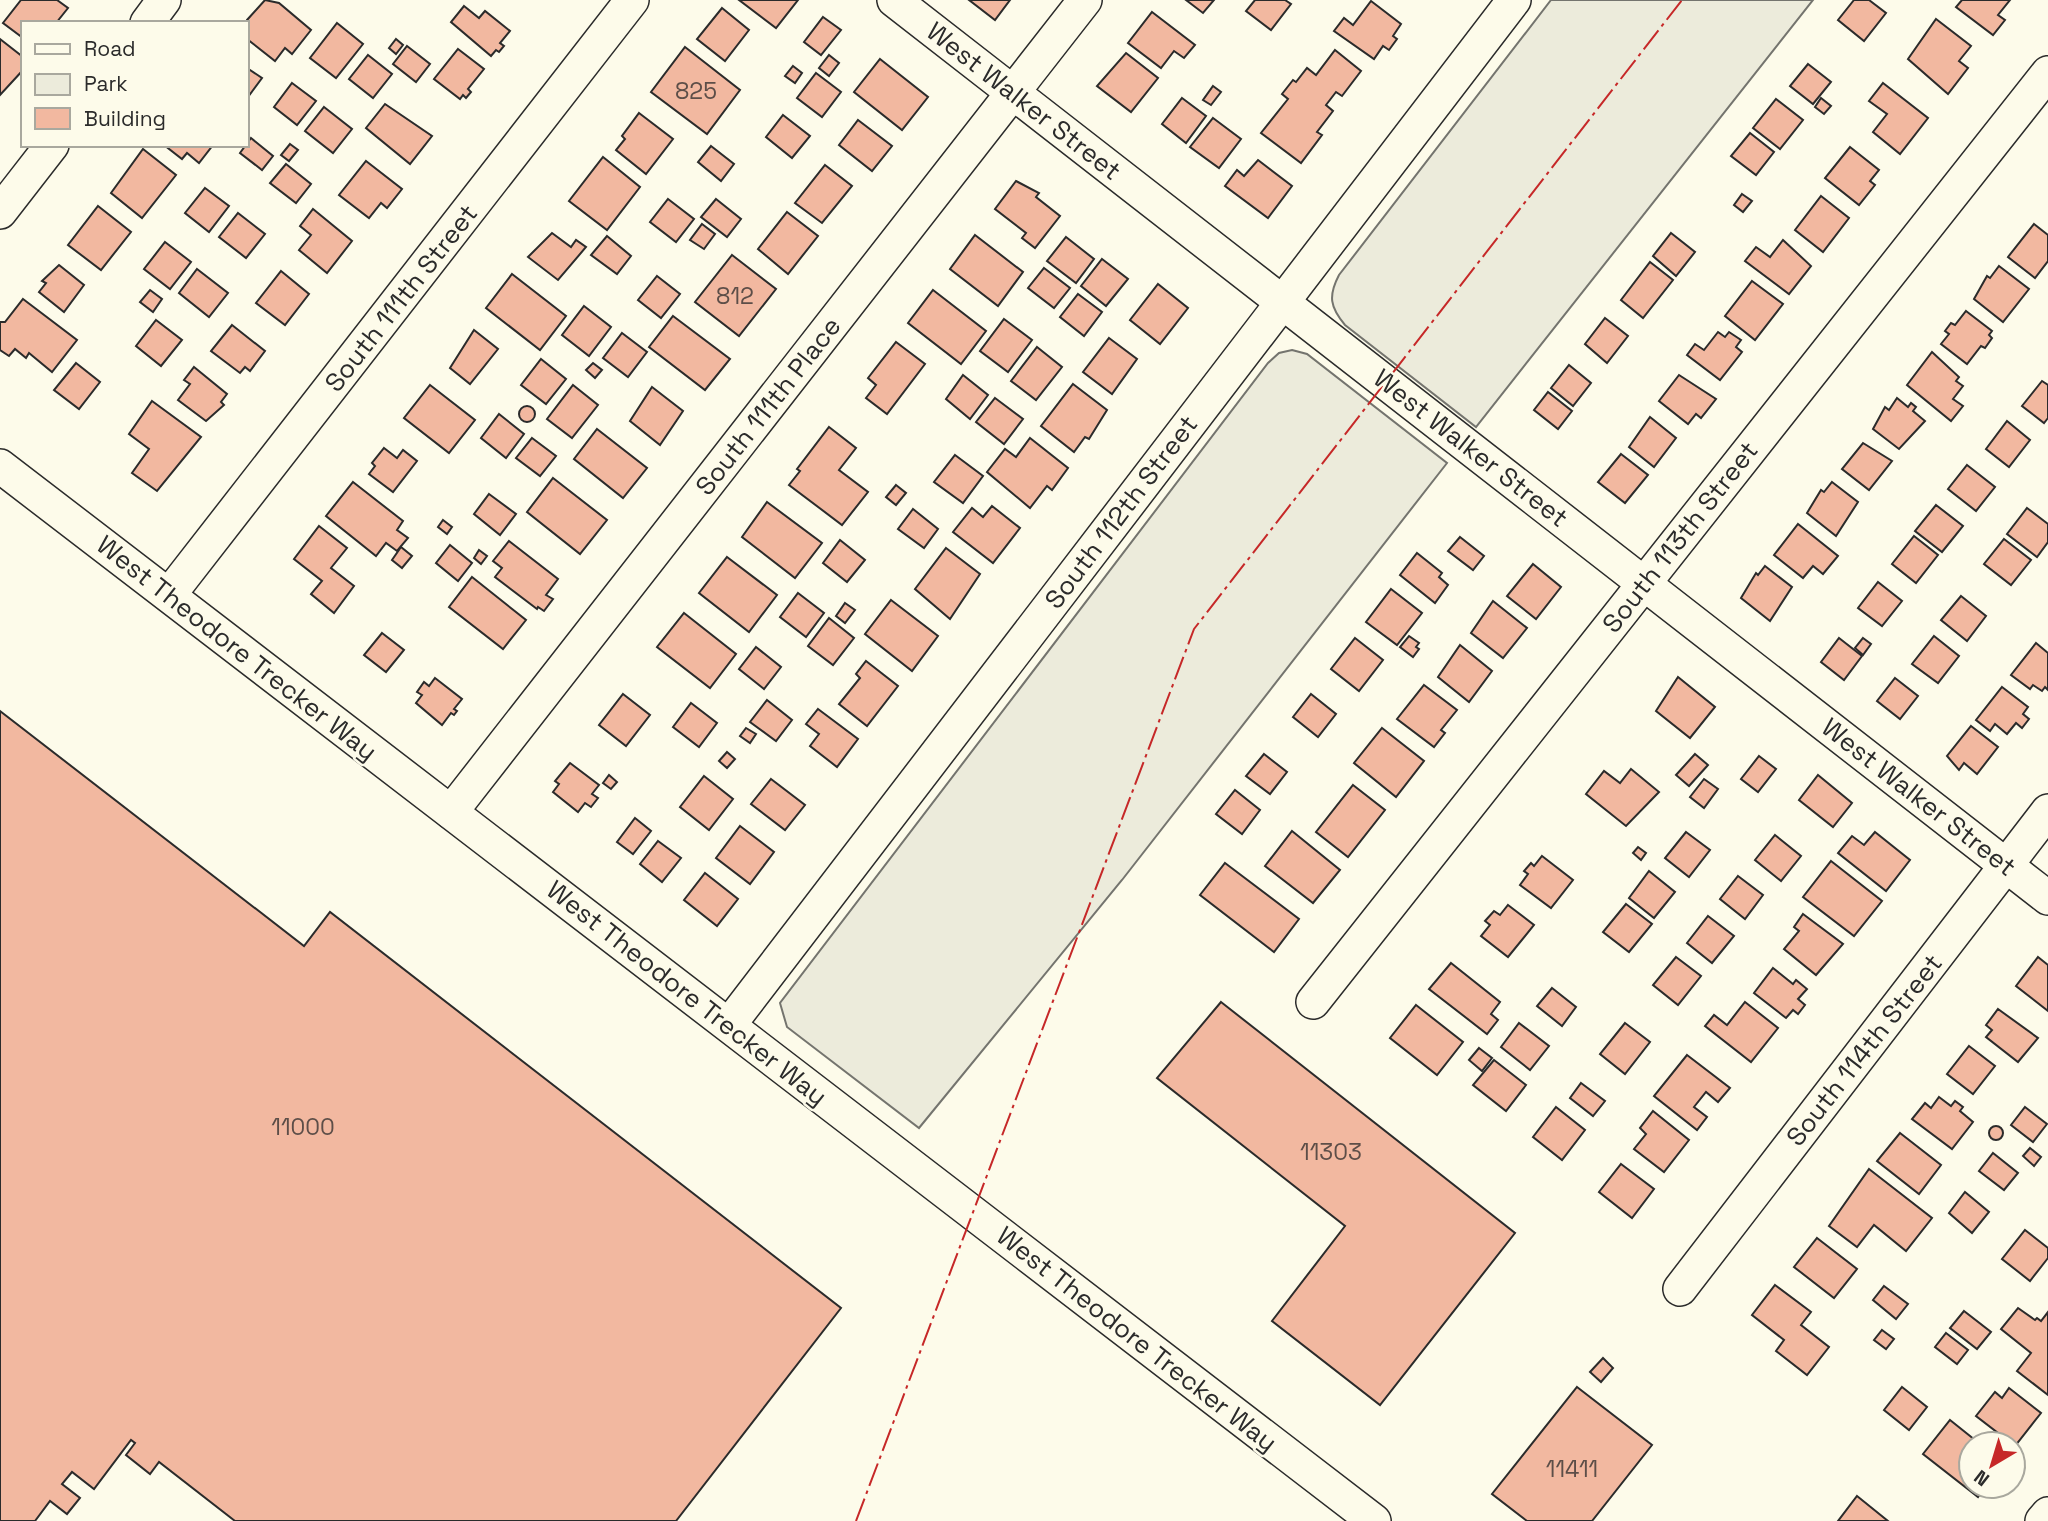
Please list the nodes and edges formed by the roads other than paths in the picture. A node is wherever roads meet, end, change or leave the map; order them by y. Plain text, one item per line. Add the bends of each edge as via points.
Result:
1 (164, 0) edge
2 (632, 0) edge
3 (894, 0) edge
4 (1085, 0) edge
5 (1514, 0) edge
6 (148, 21) edge
7 (2048, 73) edge
8 (1012, 92) junction
9 (50, 147) edge
10 (0, 212) edge
11 (1282, 301) junction
12 (0, 466) edge
13 (1643, 583) junction
14 (169, 595) junction
15 (451, 811) junction
16 (2048, 811) edge
17 (2006, 865) junction
18 (2048, 898) edge
19 (1313, 1002) dead end
20 (729, 1025) junction
21 (1679, 1289) dead end
22 (2048, 1514) edge
23 (1374, 1521) edge
24 (2042, 1521) edge

1 - 6 street
2 - 14 street, South 111th Street
3 - 8 street, West Walker Street
4 - 8 street, South 111th Place
5 - 11 street, South 112th Street
7 - 13 street, South 113th Street
8 - 11 street, West Walker Street
8 - 15 street, South 111th Place
9 - 10 street
11 - 13 street, West Walker Street
11 - 20 street, South 112th Street
12 - 14 street, West Theodore Trecker Way
13 - 17 street, West Walker Street
13 - 19 street, South 113th Street
14 - 15 street, West Theodore Trecker Way
15 - 20 street, West Theodore Trecker Way
16 - 17 street, South 114th Street
17 - 18 street, West Walker Street
17 - 21 street, South 114th Street
20 - 23 street, West Theodore Trecker Way
22 - 24 street

